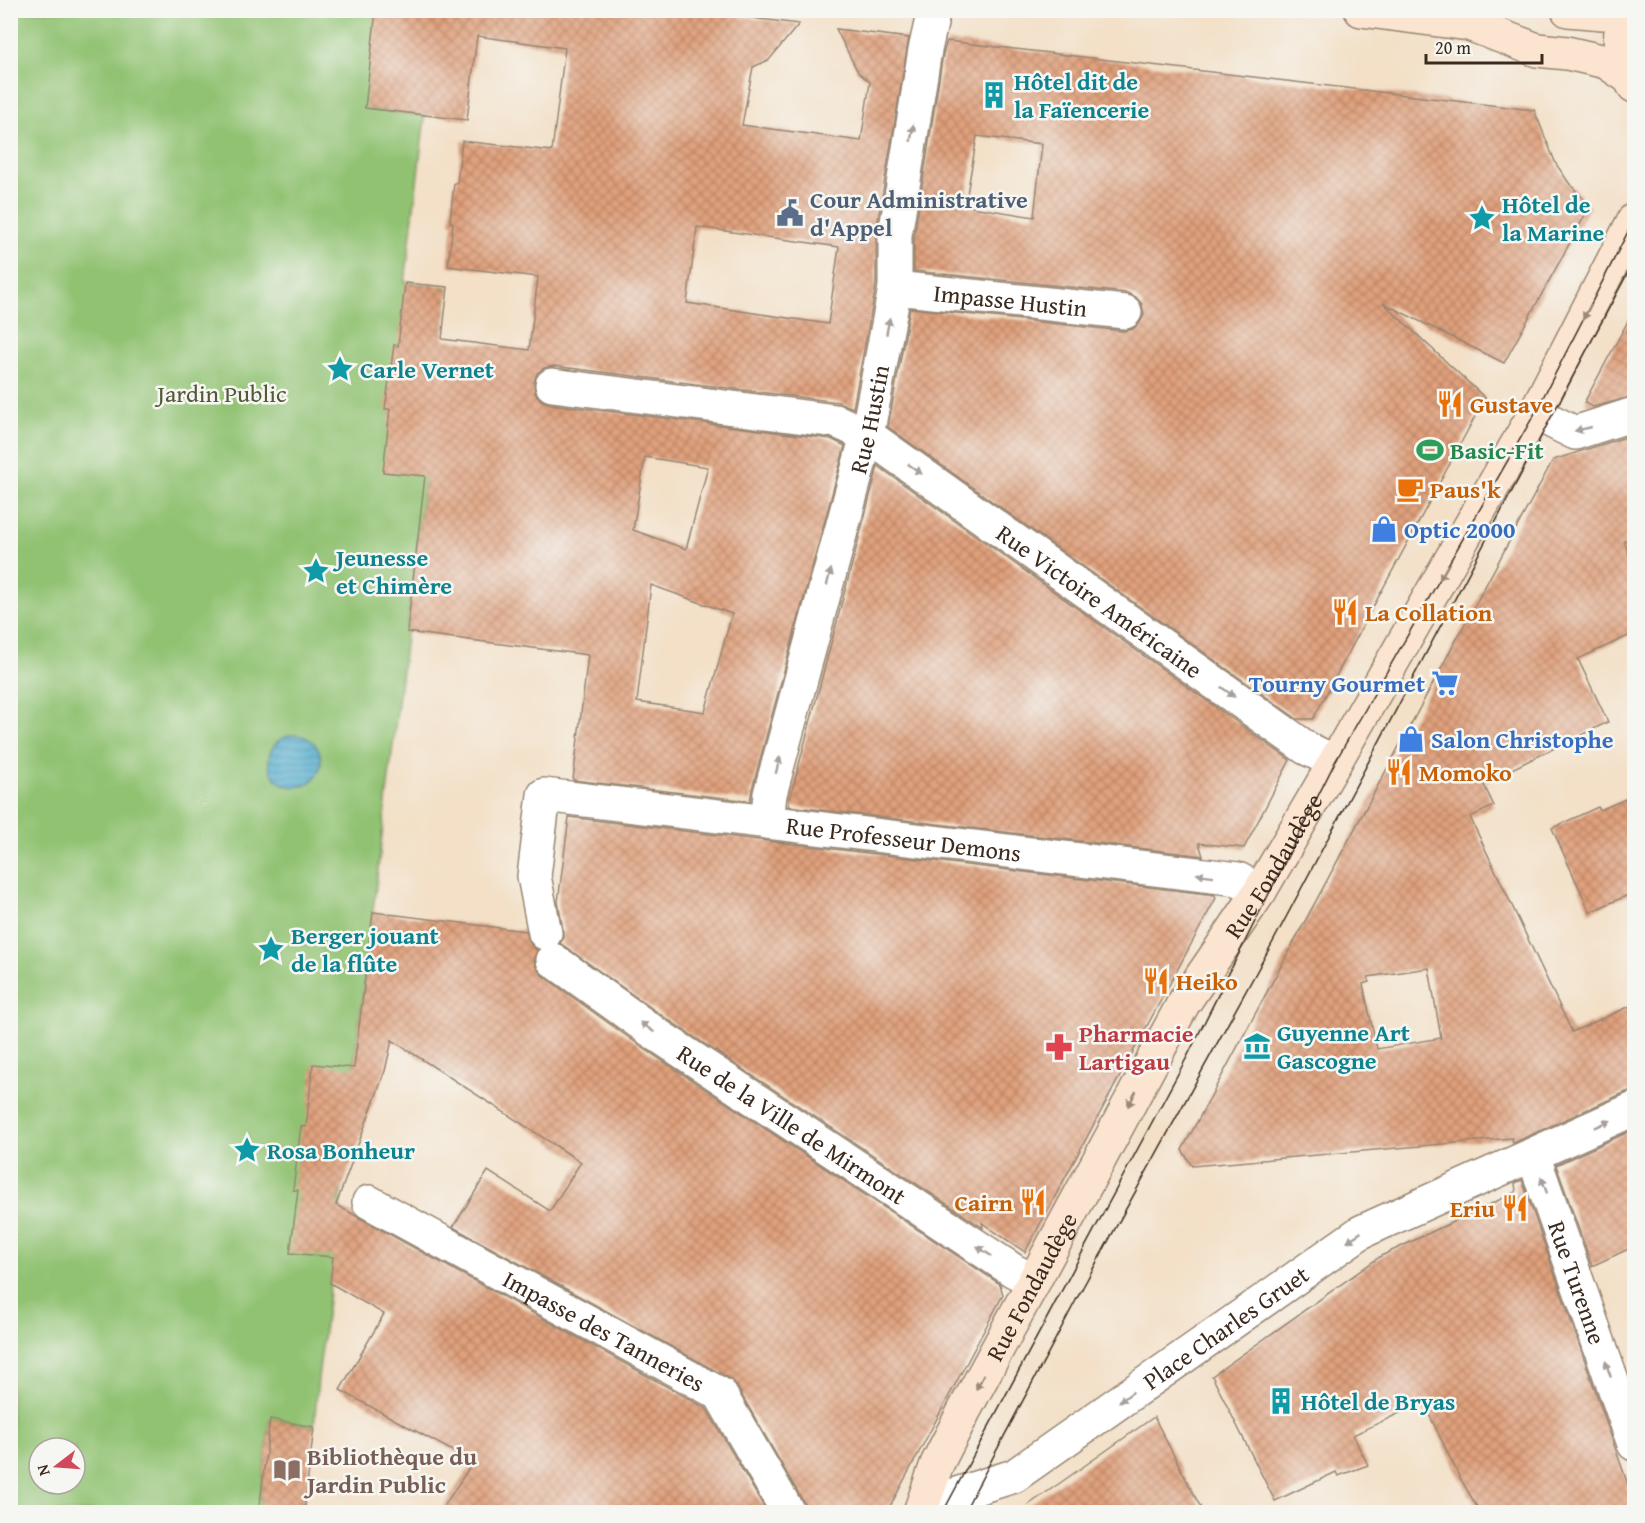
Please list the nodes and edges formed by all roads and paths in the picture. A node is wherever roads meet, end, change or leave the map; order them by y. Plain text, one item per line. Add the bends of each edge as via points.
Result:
1 (934, 10) edge
2 (1361, 10) edge
3 (1568, 10) edge
4 (1609, 10) edge
5 (1627, 10) edge
6 (1631, 82) edge
7 (1635, 220) edge
8 (895, 288) junction
9 (1125, 312) dead end
10 (552, 385) dead end
11 (1534, 412) junction
12 (1635, 414) edge
13 (867, 435) junction
14 (1335, 762) junction
15 (767, 822) junction
16 (1260, 891) junction
17 (549, 947) joint
18 (1635, 1109) edge
19 (1533, 1155) junction
20 (369, 1202) dead end
21 (1034, 1281) junction
22 (1635, 1444) edge
23 (922, 1508) edge
24 (788, 1512) edge

8 -> 1 street, Rue Hustin via 895,235
2 - 6 main road via 1469,24 1537,50 1606,62
3 - 4 main road
5 - 6 main road via 1620,54
7 -> 11 main road, Rue Fondaudège
8 - 9 street, Impasse Hustin
13 -> 8 street, Rue Hustin
10 - 13 street, Rue Victoire Américaine via 836,421
12 -> 11 street via 1575,433
11 -> 14 main road, Rue Fondaudège
13 -> 14 street, Rue Victoire Américaine via 1306,748
15 -> 13 street, Rue Hustin via 770,794
14 - 16 main road, Rue Fondaudège
16 -> 15 street, Rue Professeur Demons via 1238,879
15 - 17 street, Rue Professeur Demons via 544,795 534,876
16 -> 21 main road, Rue Fondaudège via 1183,1004
21 -> 17 street, Rue de la Ville de Mirmont via 666,1040
19 -> 18 street, Place Charles Gruet
22 -> 19 street, Rue Turenne
19 -> 23 street, Place Charles Gruet via 1361,1232 1014,1476
20 - 24 street, Impasse des Tanneries via 720,1394
21 -> 23 main road, Rue Fondaudège via 937,1464

